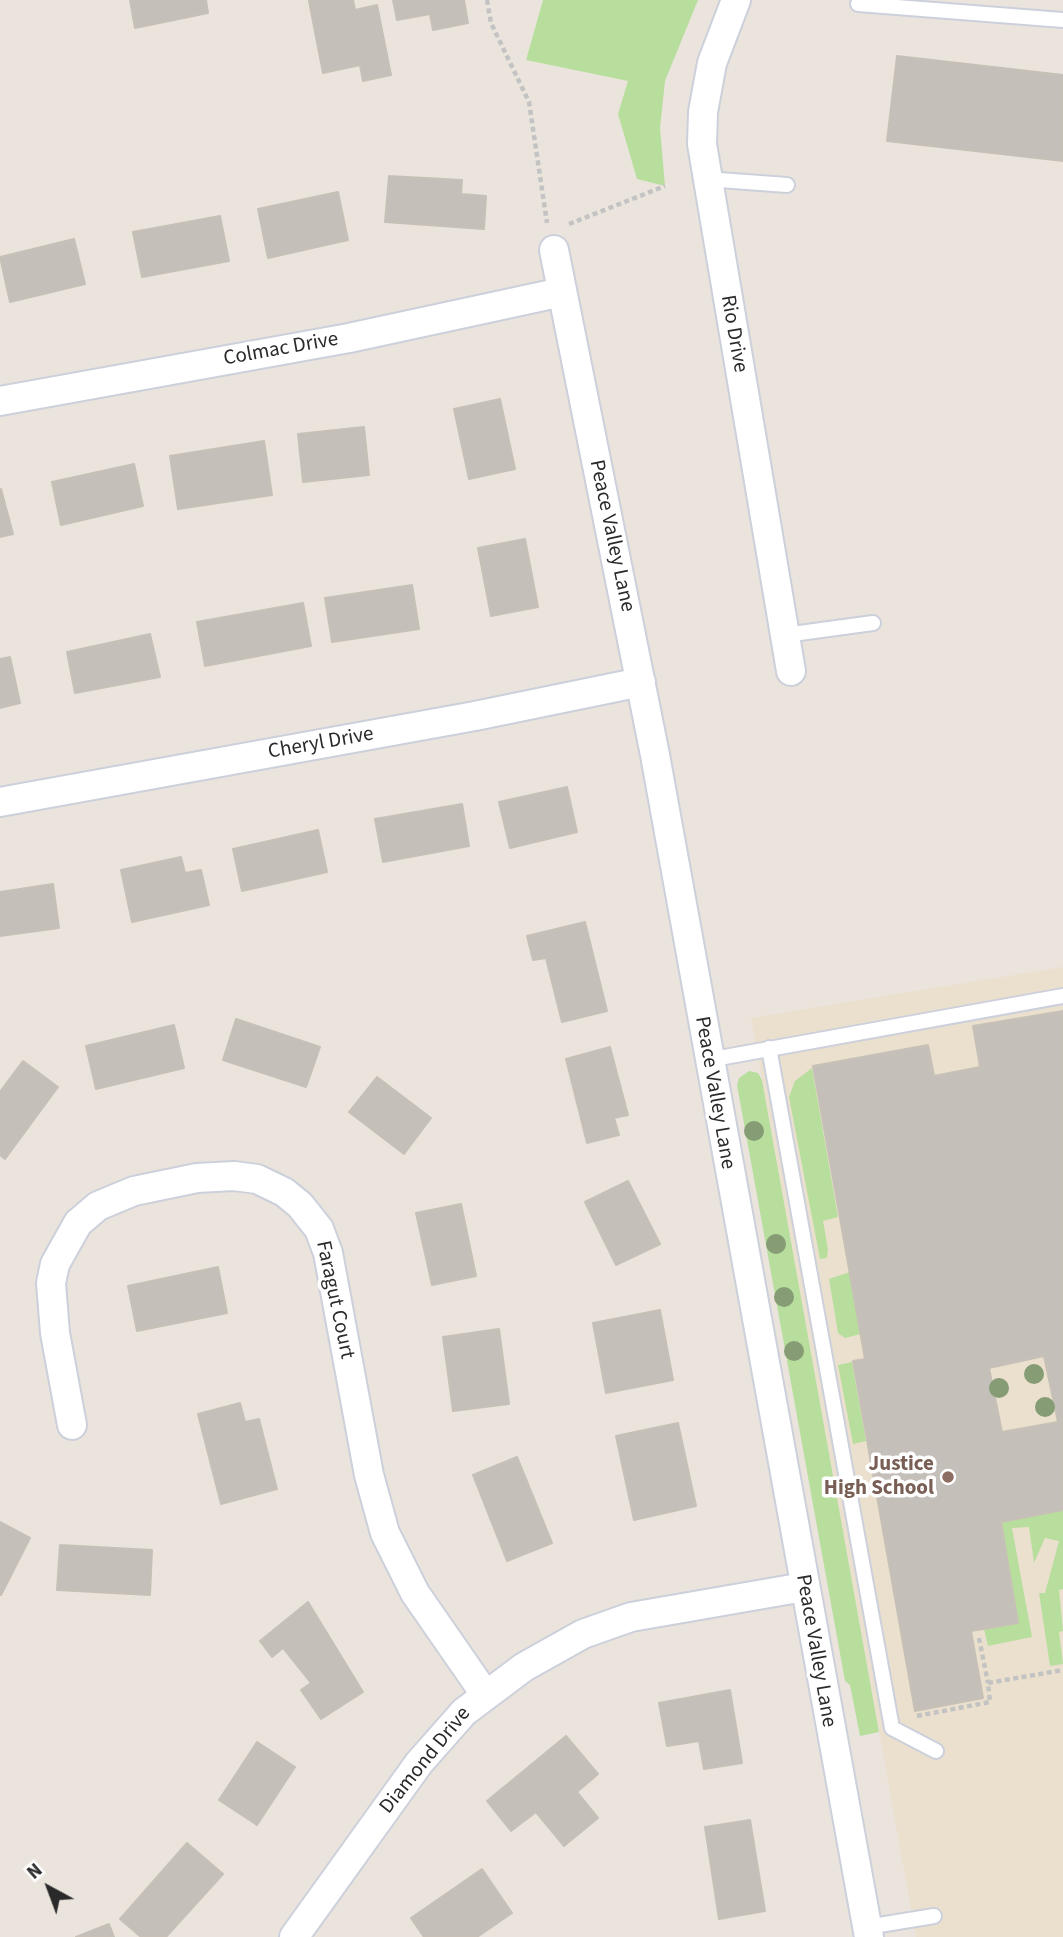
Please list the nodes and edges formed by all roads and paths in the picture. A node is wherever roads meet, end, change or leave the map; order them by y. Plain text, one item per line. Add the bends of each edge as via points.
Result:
1 (487, 0) edge
2 (736, 0) edge
3 (858, 4) dead end
4 (1063, 20) edge
5 (706, 179) junction
6 (787, 185) dead end
7 (665, 186) dead end
8 (555, 237) junction
9 (562, 292) junction
10 (0, 401) edge
11 (873, 623) dead end
12 (785, 635) junction
13 (791, 671) dead end
14 (641, 682) junction
15 (0, 802) edge
16 (1063, 996) edge
17 (769, 1048) junction
18 (708, 1060) junction
19 (72, 1425) dead end
20 (804, 1587) junction
21 (979, 1638) dead end
22 (1063, 1670) edge
23 (988, 1684) junction
24 (485, 1693) junction
25 (892, 1728) junction
26 (936, 1751) dead end
27 (934, 1916) dead end
28 (868, 1932) edge
29 (294, 1937) edge

1 - 8 path via 491,23 529,102
2 - 5 street, Rio Drive via 712,63 703,112
3 - 4 lane
5 - 6 lane
5 - 12 street, Rio Drive
7 - 8 path
8 - 9 street, Peace Valley Lane
9 - 10 street, Colmac Drive via 349,338
9 - 14 street, Peace Valley Lane
11 - 12 lane
12 - 13 street, Rio Drive
14 - 15 street, Cheryl Drive
14 - 18 street, Peace Valley Lane
16 - 17 lane
17 - 18 lane
17 - 25 lane
18 - 20 street, Peace Valley Lane
19 - 24 street, Faragut Court via 51,1283 55,1264 78,1223 98,1206 134,1192 197,1178 257,1179 285,1192 319,1229 328,1252 369,1475 385,1532 415,1593
20 - 24 street, Diamond Drive via 631,1617 583,1634
20 - 28 street, Peace Valley Lane
21 - 23 path
22 - 23 path
23 - 25 path via 990,1702 904,1718
24 - 29 street, Diamond Drive via 419,1763
25 - 26 lane
27 - 28 lane

